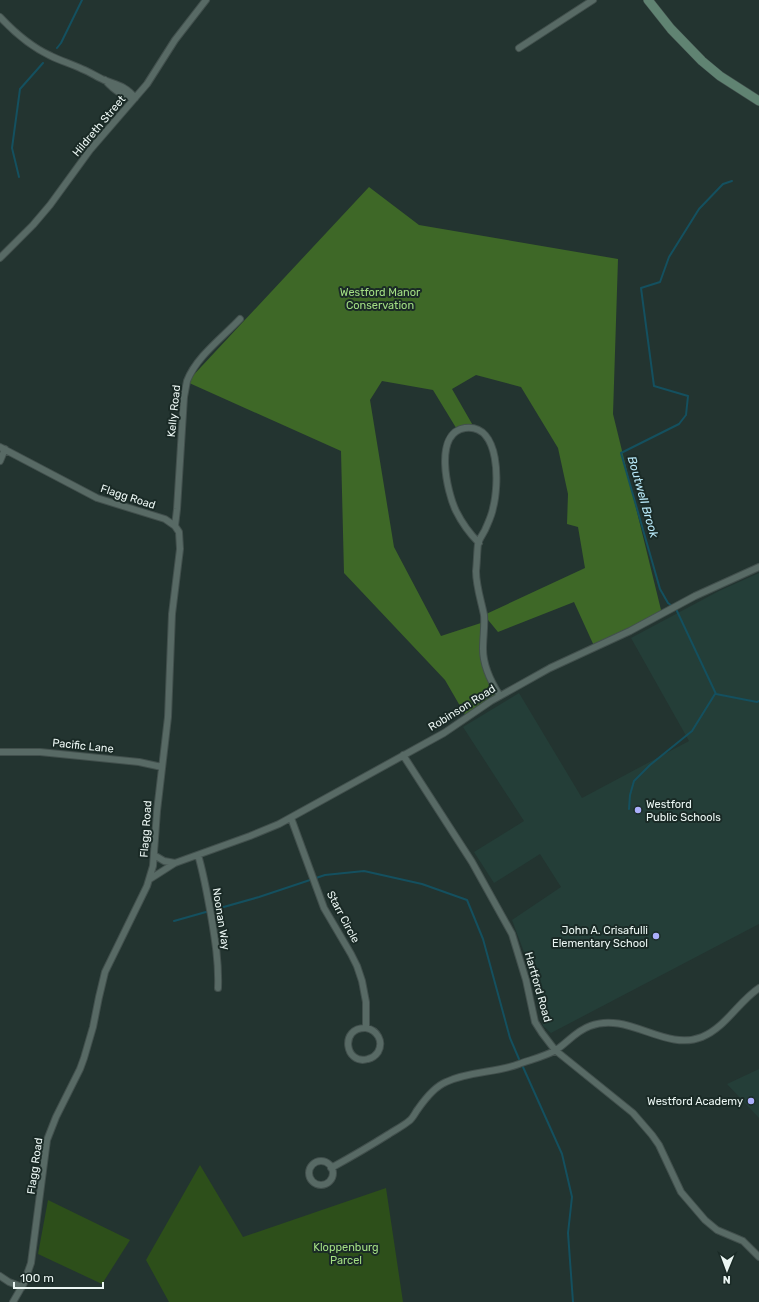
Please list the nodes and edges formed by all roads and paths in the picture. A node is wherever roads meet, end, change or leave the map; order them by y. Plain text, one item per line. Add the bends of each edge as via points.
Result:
1 (206, 0) edge
2 (593, 0) edge
3 (648, 0) edge
4 (0, 17) edge
5 (519, 48) dead end
6 (135, 98) junction
7 (759, 101) edge
8 (0, 258) edge
9 (240, 319) dead end
10 (3, 448) edge
11 (0, 461) edge
12 (175, 526) junction
13 (478, 543) junction
14 (759, 567) edge
15 (500, 696) junction
16 (0, 752) edge
17 (403, 755) junction
18 (162, 767) junction
19 (291, 818) junction
20 (154, 855) junction
21 (198, 855) junction
22 (175, 863) junction
23 (150, 879) junction
24 (218, 988) dead end
25 (759, 988) edge
26 (366, 1028) junction
27 (555, 1050) junction
28 (331, 1168) dead end
29 (759, 1257) edge
30 (0, 1276) edge
31 (22, 1287) junction
32 (13, 1302) edge

1 - 6 street, Hildreth Street
2 - 5 street
3 - 7 main road via 702,61
4 - 6 street via 40,51 113,82
6 - 8 street, Hildreth Street via 90,150 50,205
9 - 12 street, Kelly Road via 213,346 192,371 187,382
10 - 11 street
10 - 12 street, Flagg Road via 92,496 165,519
12 - 18 street, Flagg Road via 179,532 180,549 172,618 168,717
13 - 13 street via 466,529 457,512 447,480 446,456 449,441 458,431 466,428 479,430 486,436 496,463 497,485 493,509
13 - 15 street via 476,577 484,622 483,656 491,681
14 - 15 street, Robinson Road via 702,592 630,631 550,668
15 - 17 street, Robinson Road via 444,733
16 - 18 street, Pacific Lane via 40,752 139,762
17 - 19 street, Robinson Road
17 - 27 street, Hartford Road via 472,862 504,918 517,948 535,1022
18 - 20 street, Flagg Road
19 - 21 street, Robinson Road
19 - 26 street, Starr Circle via 324,908 351,954 362,981 366,1002
20 - 22 street via 164,861
20 - 23 street, Flagg Road
21 - 22 street, Robinson Road
21 - 24 street, Noonan Way via 205,876 210,907
22 - 23 street, Robinson Road
23 - 31 street, Flagg Road via 105,972 84,1058 47,1140 32,1254
25 - 27 street via 718,1027 702,1037 672,1039 607,1022 578,1031
26 - 26 street via 359,1028 354,1032 348,1044 351,1053 362,1060 375,1056 380,1044 375,1032
27 - 28 street via 513,1066 445,1082 426,1097 409,1121
27 - 29 street, Hartford Road via 633,1113 659,1145 682,1192 705,1220 717,1230 743,1241
30 - 31 street
31 - 32 street, Flagg Road

